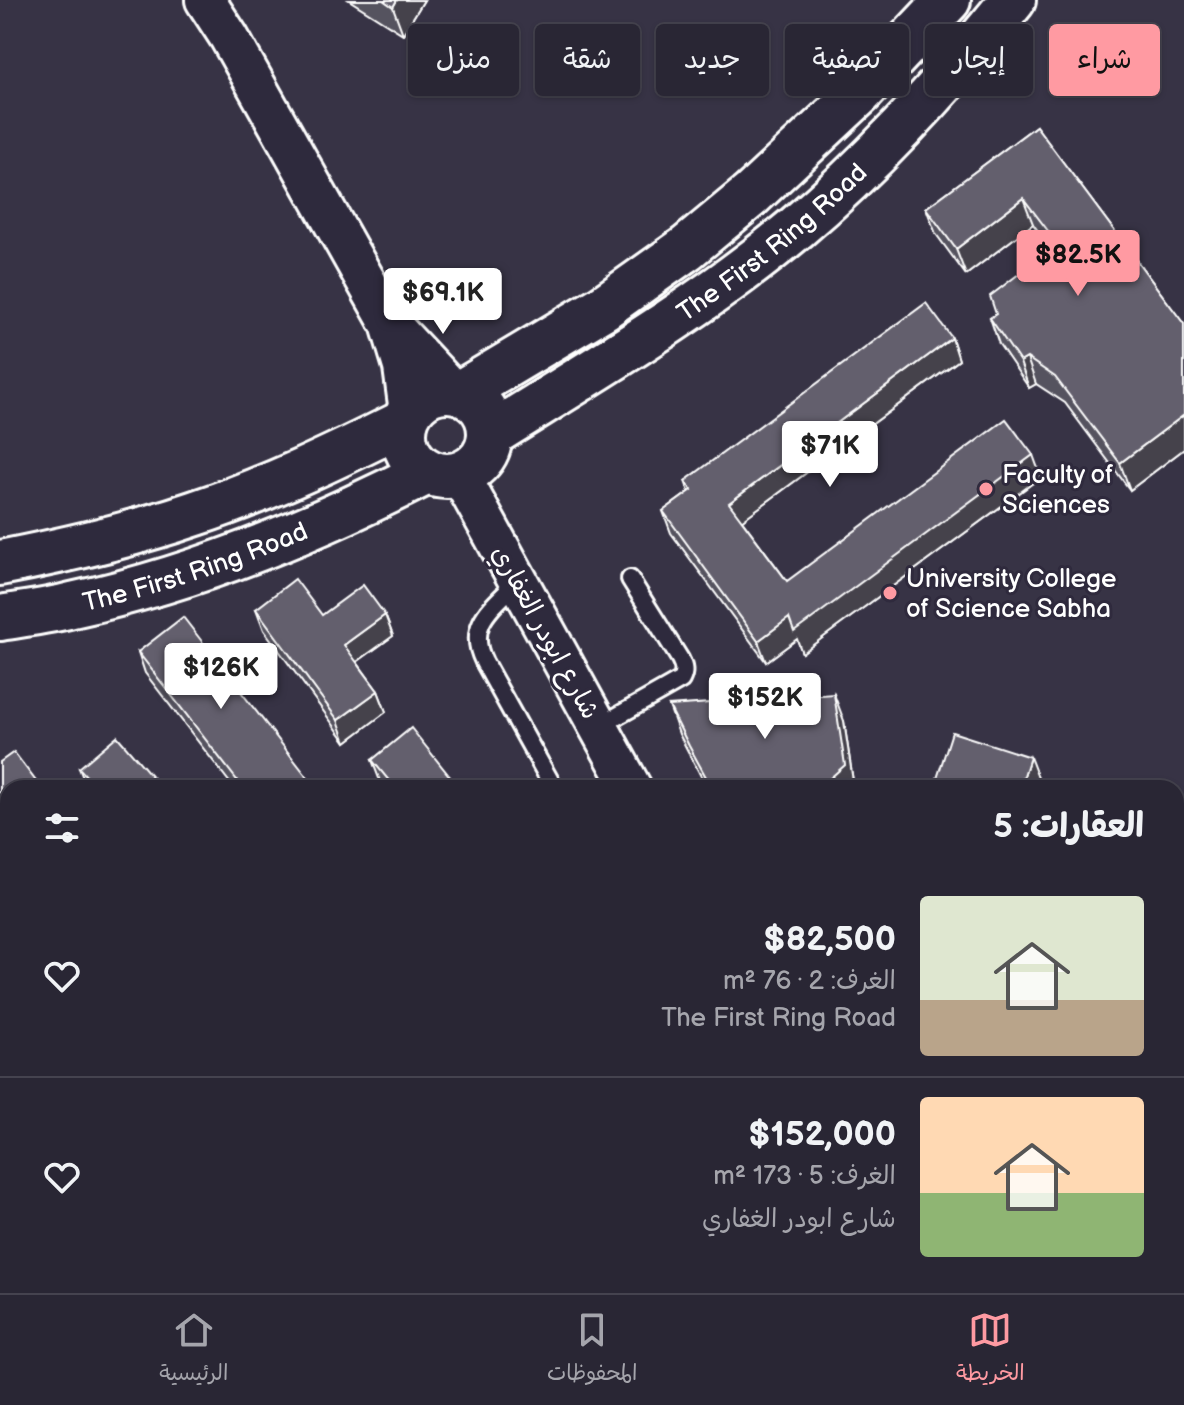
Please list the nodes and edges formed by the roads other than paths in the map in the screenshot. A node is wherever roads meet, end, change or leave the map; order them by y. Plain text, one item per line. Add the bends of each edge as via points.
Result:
1 (205, 0) edge
2 (948, 0) edge
3 (1013, 0) edge
4 (390, 324) junction
5 (457, 391) junction
6 (407, 417) junction
7 (490, 435) junction
8 (444, 473) junction
9 (0, 563) edge
10 (630, 579) dead end
11 (517, 582) junction
12 (0, 618) edge
13 (598, 727) junction
14 (550, 780) edge
15 (628, 780) edge

1 - 4 street
2 - 5 main road, The First Ring Road via 860,93 687,248 604,307
3 - 7 main road, The First Ring Road via 890,140 795,229 673,319
4 - 5 street
4 - 6 street via 403,367
5 - 6 main road via 427,394
5 - 7 main road via 483,409
6 - 8 main road via 405,446 410,456 417,465
6 - 9 main road, The First Ring Road via 334,457 198,513
7 - 8 main road via 488,448 472,469
8 - 11 street, شارع ابودر الغفاري
8 - 12 main road, The First Ring Road via 217,564 72,605
10 - 13 lane via 684,674
11 - 13 street, شارع ابودر الغفاري
11 - 14 lane via 481,621 477,642
13 - 15 street, شارع ابودر الغفاري

